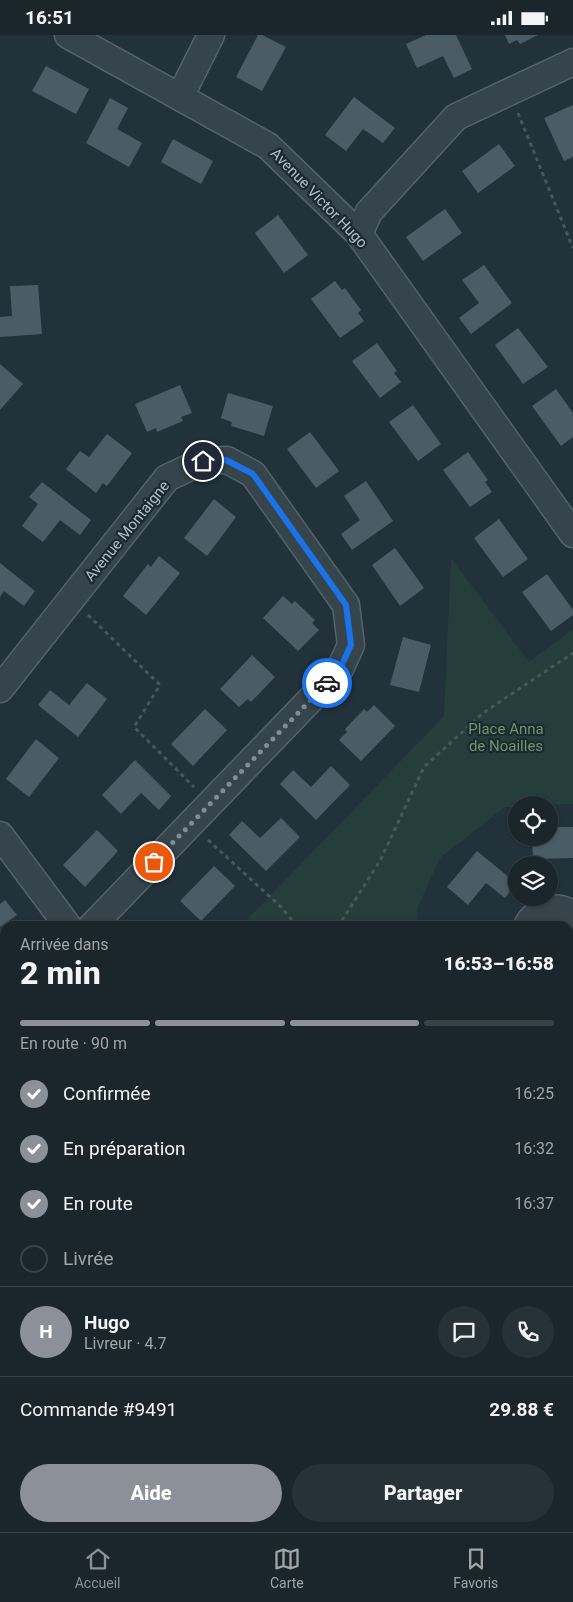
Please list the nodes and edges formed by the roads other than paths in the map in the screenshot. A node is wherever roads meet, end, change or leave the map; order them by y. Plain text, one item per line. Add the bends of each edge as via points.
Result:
1 (68, 35) edge
2 (211, 35) edge
3 (573, 62) edge
4 (180, 97) junction
5 (359, 235) junction
6 (573, 534) edge
7 (0, 689) edge
8 (0, 835) edge
9 (573, 915) edge
10 (64, 921) edge
11 (97, 921) edge
12 (530, 921) edge

1 - 4 street, Avenue Victor Hugo
2 - 4 street
3 - 5 street via 456,117 370,212
4 - 5 street, Avenue Victor Hugo via 268,146
5 - 6 street, Avenue Victor Hugo
7 - 11 street, Avenue Montaigne via 167,478 203,461 226,460 253,474 346,605 351,645 340,669
8 - 10 street
9 - 12 street via 552,908 542,911

